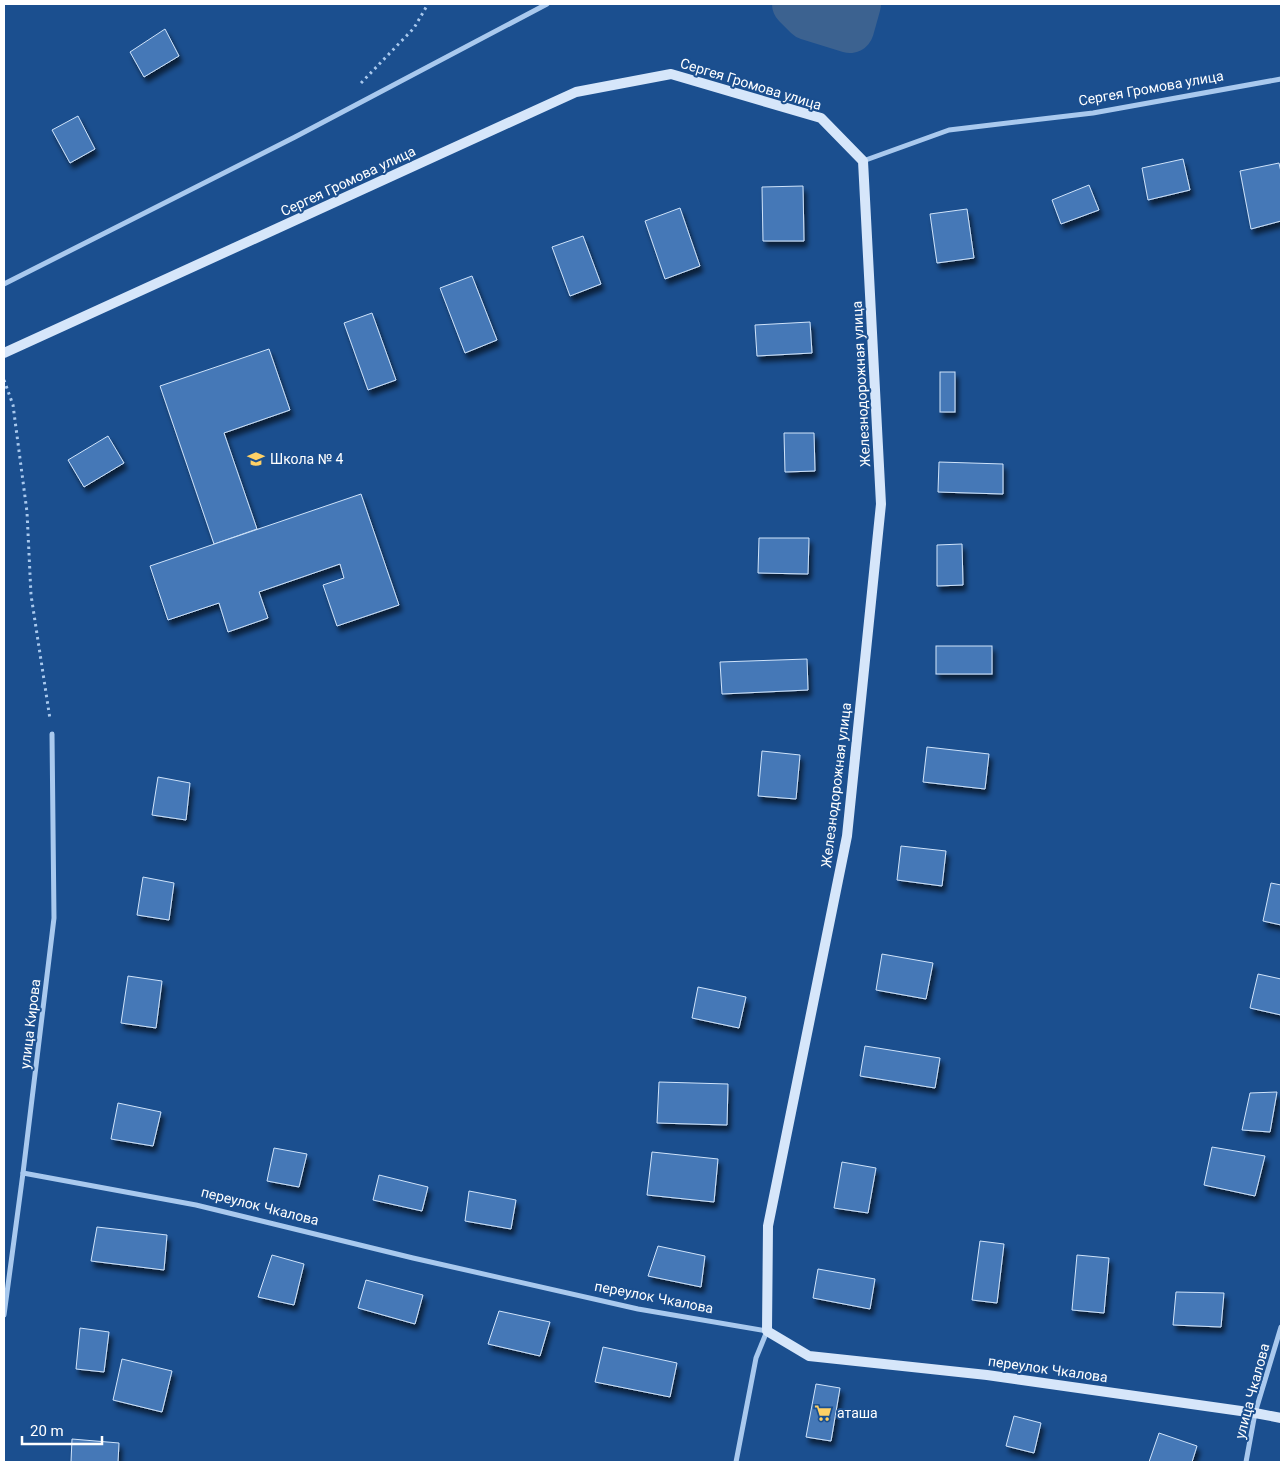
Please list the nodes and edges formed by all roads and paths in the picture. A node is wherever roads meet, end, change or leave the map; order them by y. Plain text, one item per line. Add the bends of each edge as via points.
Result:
1 (428, 4) edge
2 (547, 4) edge
3 (1281, 79) edge
4 (356, 87) dead end
5 (863, 161) junction
6 (4, 284) edge
7 (4, 353) edge
8 (4, 380) edge
9 (52, 734) joint
10 (23, 1173) junction
11 (4, 1315) edge
12 (1281, 1327) edge
13 (767, 1331) junction
14 (1255, 1413) junction
15 (1281, 1418) edge
16 (736, 1462) edge
17 (1246, 1462) edge

1 - 4 path via 414,28
2 - 6 street via 295,137
3 - 5 street, Сергея Громова улица via 1093,112 950,130
5 - 7 street, Сергея Громова улица via 821,118 671,74 576,92
5 - 13 street, Железнодорожная улица via 881,504 846,836 768,1226
8 - 9 path via 13,405 27,512 31,595
9 - 10 street, улица Кирова via 54,918
10 - 11 street, улица Кирова
10 - 13 street, переулок Чкалова via 196,1205 638,1309
12 - 14 street, улица Чкалова
13 - 14 street, переулок Чкалова via 809,1356 987,1374
13 - 16 street, Железнодорожная улица via 756,1358
14 - 15 street, переулок Чкалова
14 - 17 street, улица Чкалова

